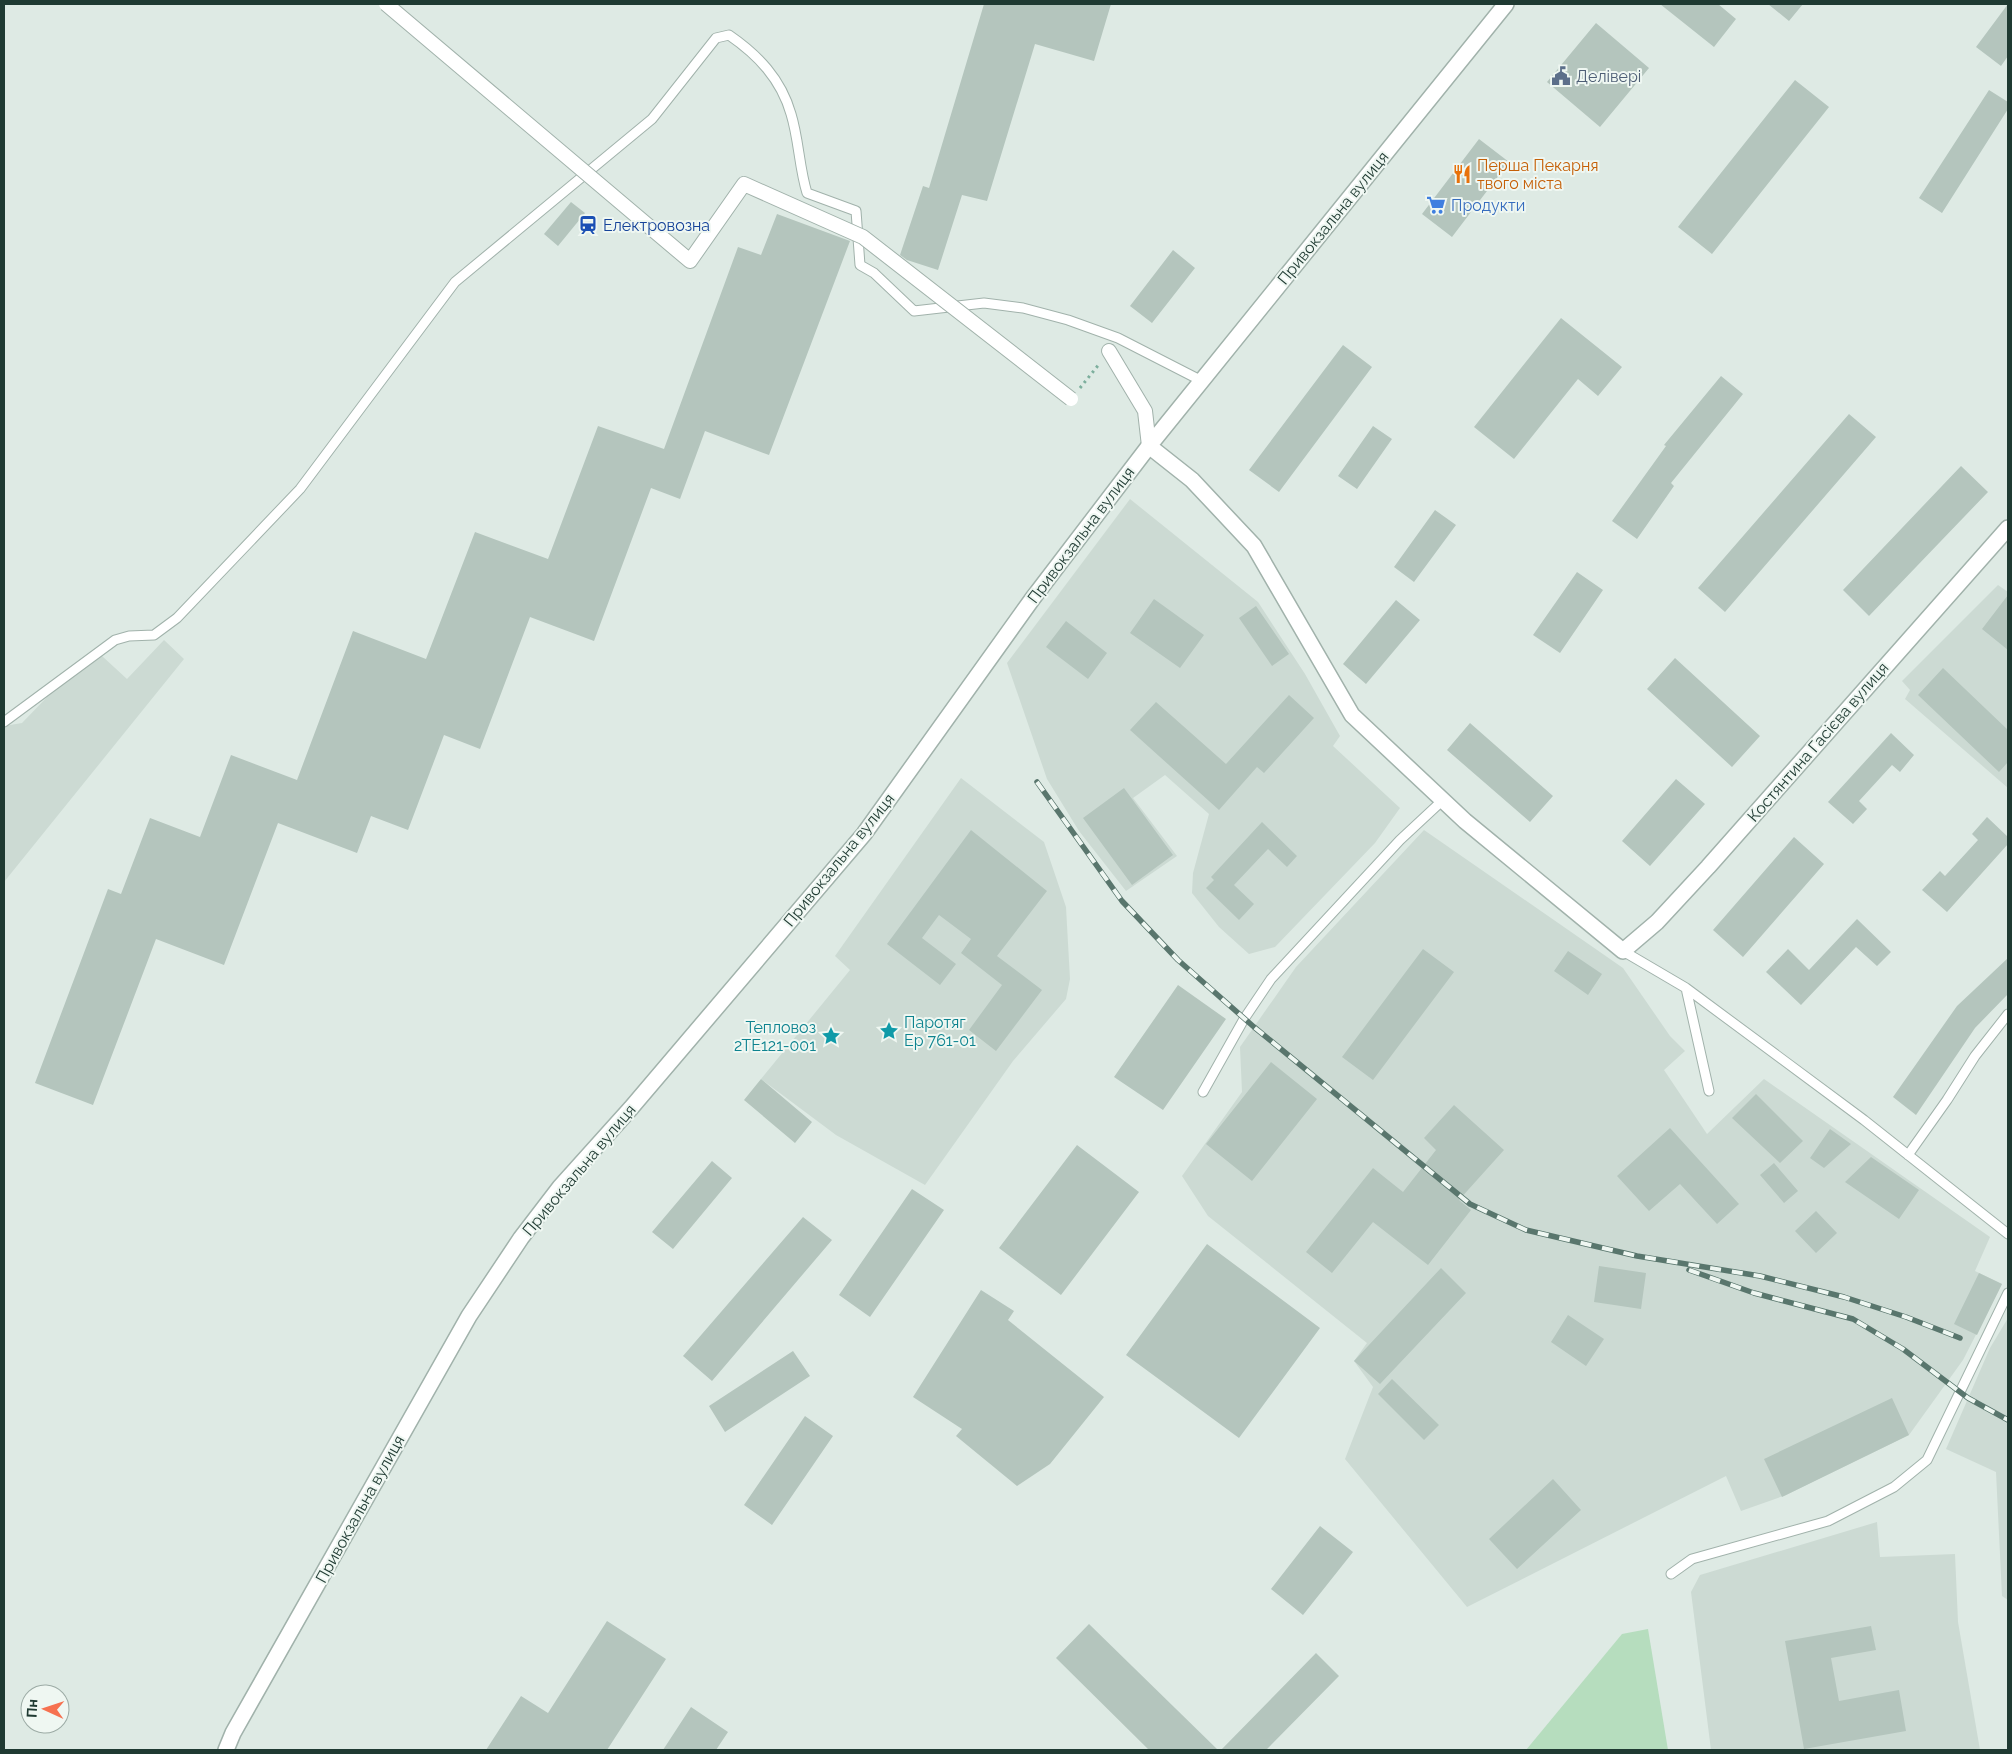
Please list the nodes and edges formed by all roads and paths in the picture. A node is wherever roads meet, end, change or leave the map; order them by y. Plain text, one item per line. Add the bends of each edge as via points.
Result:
1 (386, 4) edge
2 (1506, 4) edge
3 (1109, 351) joint
4 (1202, 381) junction
5 (1071, 399) joint
6 (1149, 446) junction
7 (2008, 528) edge
8 (4, 722) edge
9 (1443, 800) junction
10 (1623, 952) junction
11 (1686, 988) junction
12 (2008, 1014) edge
13 (1709, 1091) dead end
14 (1203, 1092) dead end
15 (1908, 1155) junction
16 (2008, 1234) edge
17 (2008, 1294) edge
18 (1671, 1574) dead end
19 (226, 1750) edge

1 - 5 street, bridge via 690,261 744,184 863,236
2 - 4 street, Привокзальна вулиця
3 - 5 path
3 - 6 street via 1145,411
4 - 6 street, Привокзальна вулиця
4 - 8 lane via 1118,338 1023,308 984,303 914,311 874,273 860,265 856,211 807,193 791,114 778,82 762,61 729,35 716,38 652,119 455,282 300,489 177,618 154,635 115,640
6 - 9 street via 1192,480 1254,546 1352,715
6 - 19 street, Привокзальна вулиця via 1033,598 864,834 560,1187 521,1238 469,1316
7 - 10 street, Костянтина Гасієва вулиця via 1708,867 1657,922
9 - 10 street
9 - 14 lane via 1400,840 1271,979 1244,1019
10 - 11 lane
11 - 13 lane
11 - 15 lane
12 - 15 lane via 1975,1056
15 - 16 lane
17 - 18 lane via 1927,1460 1894,1487 1828,1521 1692,1559

